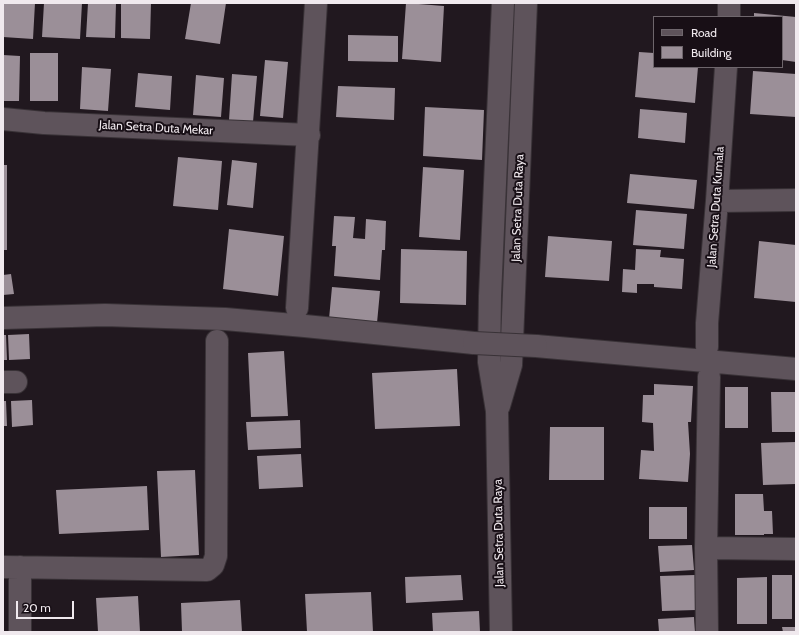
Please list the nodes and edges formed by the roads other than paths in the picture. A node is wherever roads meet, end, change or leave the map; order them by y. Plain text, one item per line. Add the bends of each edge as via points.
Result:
1 (316, 3) edge
2 (503, 3) edge
3 (526, 3) edge
4 (729, 3) edge
5 (729, 16) edge
6 (726, 68) edge
7 (3, 119) edge
8 (308, 135) junction
9 (796, 200) edge
10 (717, 201) junction
11 (490, 296) junction
12 (514, 299) junction
13 (298, 308) dead end
14 (3, 318) edge
15 (217, 341) dead end
16 (707, 347) dead end
17 (796, 369) edge
18 (709, 377) dead end
19 (497, 411) junction
20 (706, 548) junction
21 (796, 549) edge
22 (11, 567) edge
23 (20, 632) edge
24 (501, 632) edge
25 (707, 632) edge

1 - 8 street
2 - 11 street, Jalan Setra Duta Raya
3 - 12 street, Jalan Setra Duta Raya
4 - 5 street
6 - 10 street, Jalan Setra Duta Kumala
7 - 8 street, Jalan Setra Duta Mekar
8 - 13 street
9 - 10 street
10 - 16 street, Jalan Setra Duta Kumala
11 - 12 street
11 - 19 street, Jalan Setra Duta Raya via 489,362
12 - 19 street, Jalan Setra Duta Raya via 511,365
14 - 17 street, bridge via 105,315 225,319 474,343
15 - 22 street via 216,556 213,564 207,570
18 - 20 street
19 - 24 street, Jalan Setra Duta Raya
20 - 21 street
20 - 25 street
22 - 23 street

